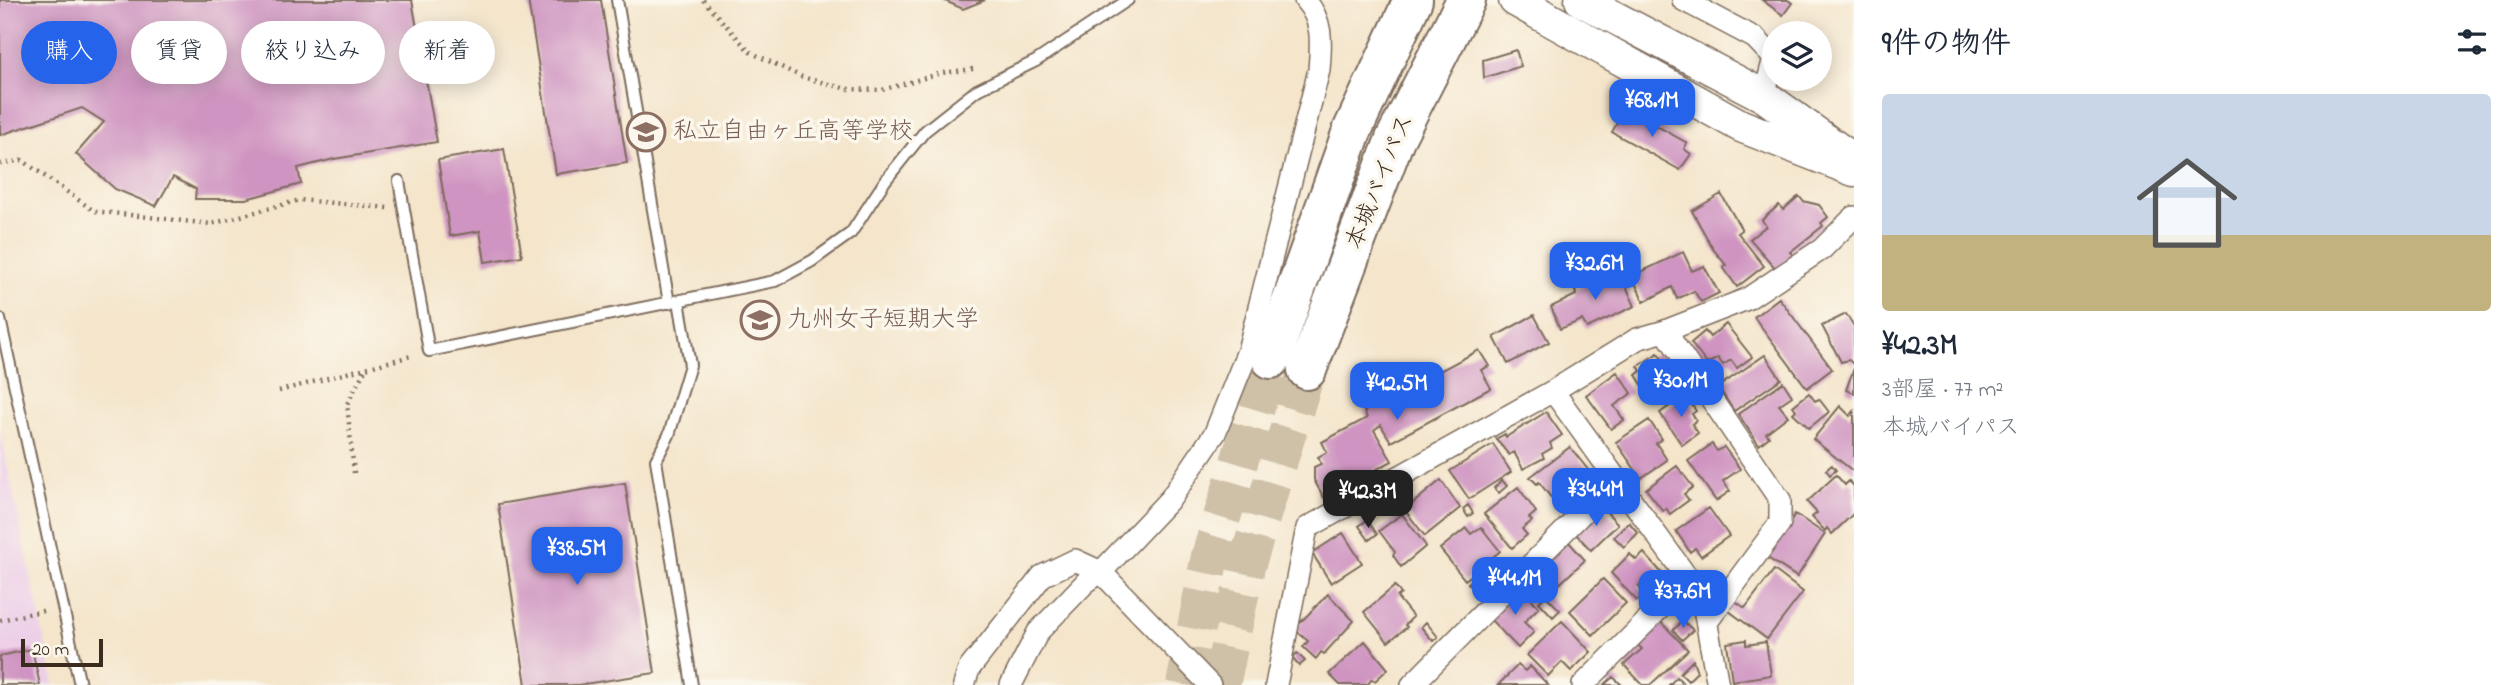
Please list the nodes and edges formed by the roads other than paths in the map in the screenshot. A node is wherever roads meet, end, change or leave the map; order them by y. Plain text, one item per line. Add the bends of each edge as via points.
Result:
1 (617, 0) edge
2 (1128, 0) edge
3 (1306, 0) edge
4 (1413, 0) edge
5 (1466, 0) edge
6 (1515, 0) edge
7 (1581, 0) edge
8 (1683, 0) edge
9 (1764, 96) junction
10 (1854, 161) edge
11 (1854, 170) edge
12 (399, 181) dead end
13 (1854, 217) edge
14 (674, 302) junction
15 (0, 319) edge
16 (1665, 331) junction
17 (1553, 391) junction
18 (1617, 478) junction
19 (1101, 572) junction
20 (1689, 579) junction
21 (1707, 622) junction
22 (80, 685) edge
23 (692, 685) edge
24 (964, 685) edge
25 (1011, 685) edge
26 (1210, 685) edge
27 (1276, 685) edge
28 (1412, 685) edge
29 (1583, 685) edge
30 (1718, 685) edge

1 - 14 lane
2 - 14 lane via 1036,61 977,90 925,131 850,233 813,261 775,281
3 - 19 street via 1322,35 1319,70 1248,351 1215,433 1171,498
4 - 5 highway, 本城バイパス via 1352,131 1289,365
6 - 11 street via 1741,126
7 - 9 street
8 - 9 street via 1755,38 1773,58
9 - 10 street
12 - 14 lane via 429,351
13 - 16 street via 1822,249 1747,299
14 - 23 lane via 690,365 656,460
15 - 22 lane
16 - 17 street via 1637,340
16 - 21 street via 1780,500 1780,523
17 - 18 street
17 - 27 street via 1307,528
18 - 20 street
18 - 28 street
19 - 24 street via 1075,560 1042,576 969,669
19 - 25 street via 1038,632
19 - 26 street
20 - 21 street via 1702,598
20 - 29 street
21 - 30 street

